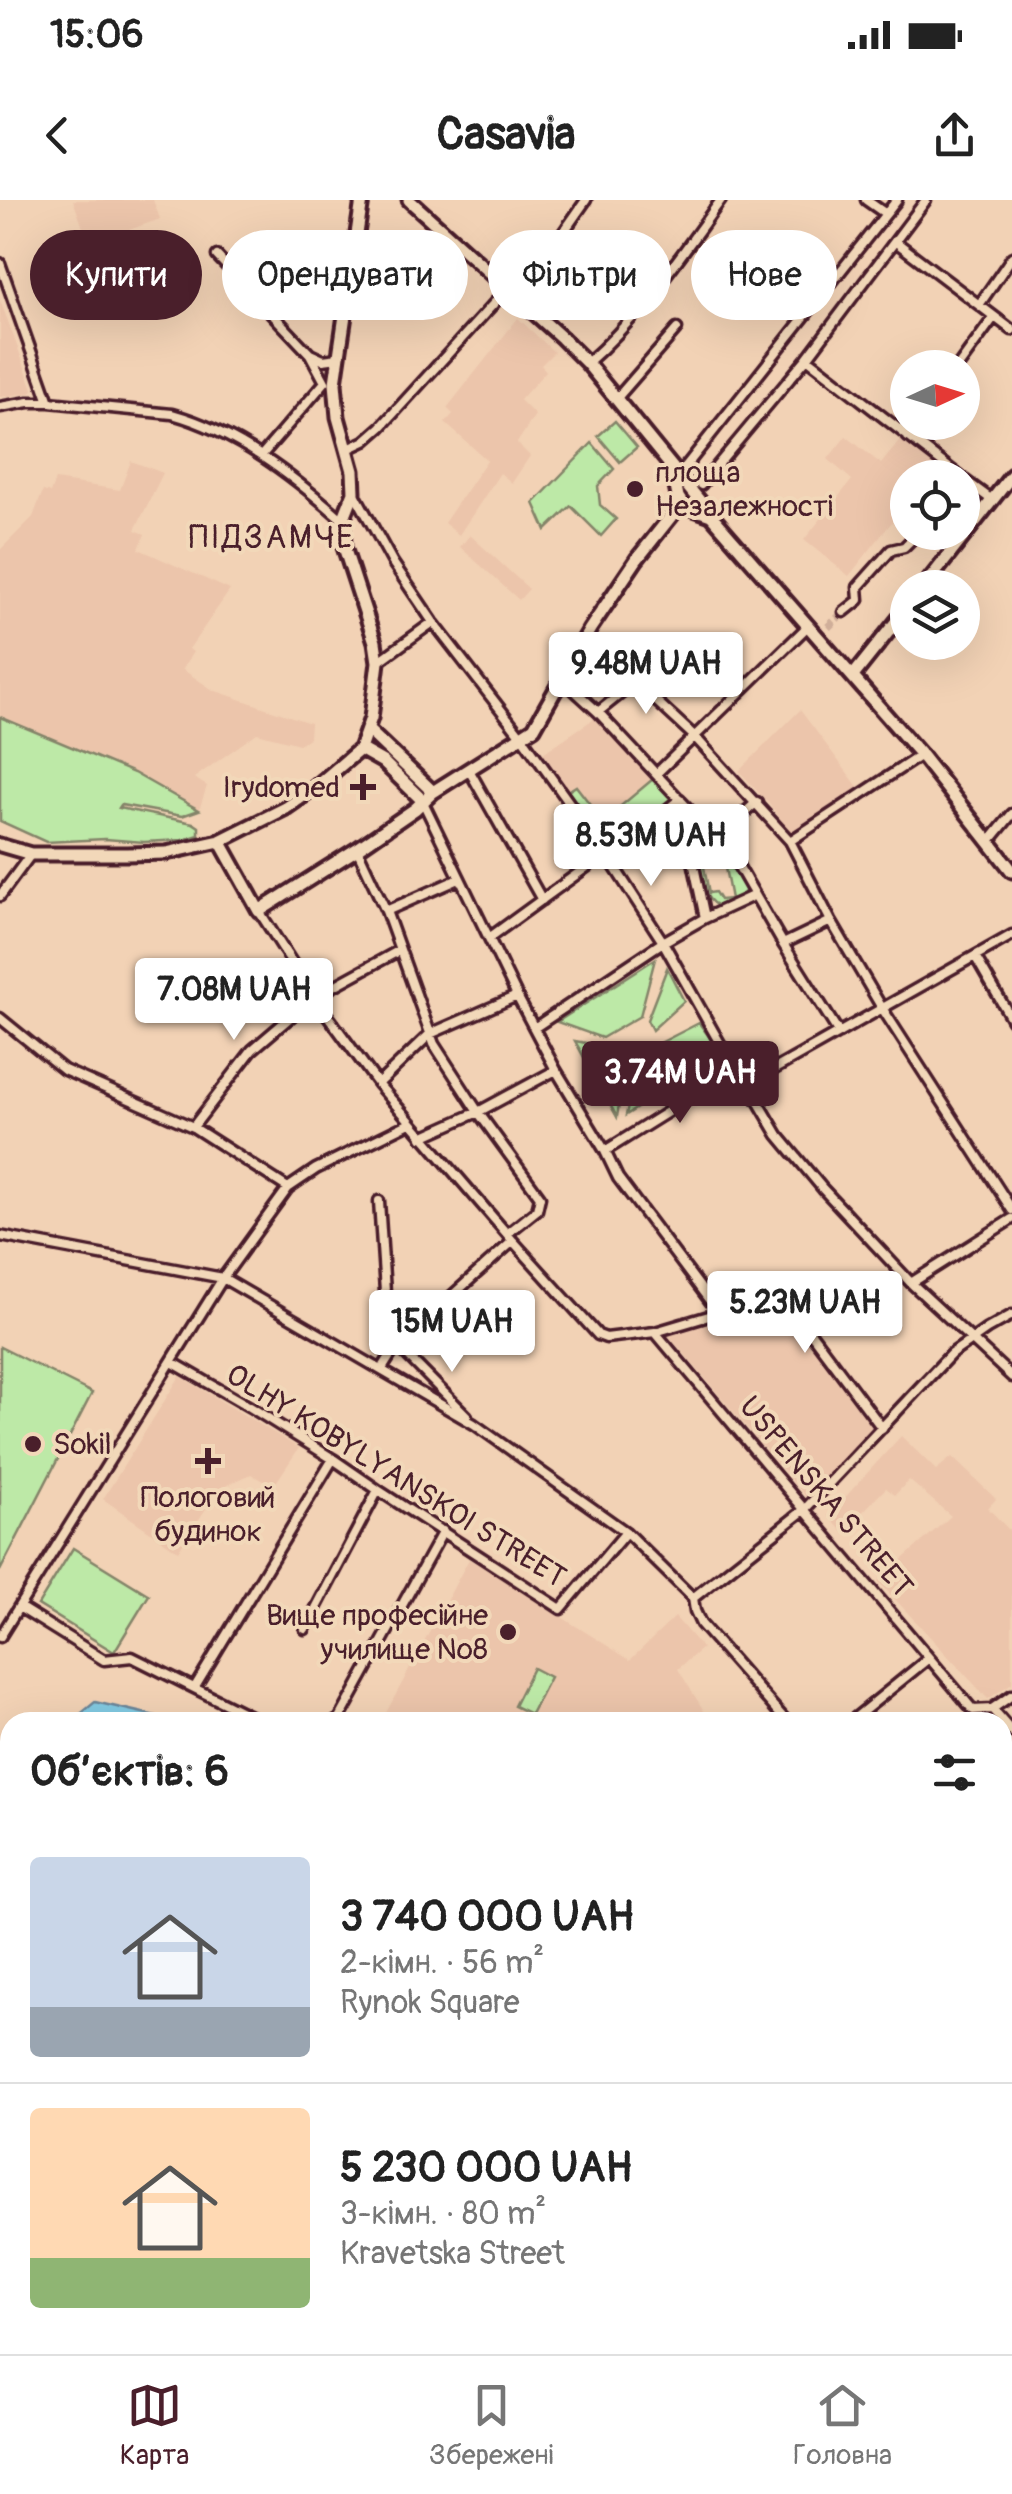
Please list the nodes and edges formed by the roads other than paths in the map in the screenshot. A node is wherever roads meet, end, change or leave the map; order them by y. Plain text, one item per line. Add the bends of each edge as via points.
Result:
1 (362, 200) edge
2 (409, 200) edge
3 (586, 200) edge
4 (721, 200) edge
5 (866, 200) edge
6 (896, 200) edge
7 (926, 200) edge
8 (886, 214) junction
9 (565, 230) edge
10 (896, 242) junction
11 (217, 256) dead end
12 (1012, 257) edge
13 (0, 263) edge
14 (488, 271) edge
15 (979, 305) junction
16 (488, 316) edge
17 (994, 317) junction
18 (541, 320) edge
19 (677, 330) dead end
20 (1012, 330) edge
21 (971, 350) edge
22 (310, 354) junction
23 (338, 358) junction
24 (807, 358) junction
25 (587, 363) junction
26 (330, 382) junction
27 (617, 398) junction
28 (49, 402) junction
29 (0, 407) edge
30 (890, 423) edge
31 (912, 440) edge
32 (348, 448) junction
33 (260, 456) junction
34 (938, 460) edge
35 (680, 467) junction
36 (1012, 475) edge
37 (697, 488) junction
38 (980, 491) edge
39 (354, 492) junction
40 (992, 500) junction
41 (682, 502) junction
42 (711, 514) junction
43 (343, 520) junction
44 (891, 550) edge
45 (937, 570) edge
46 (844, 612) tunnel mouth
47 (433, 622) junction
48 (809, 625) junction
49 (890, 630) edge
50 (378, 662) junction
51 (853, 676) junction
52 (562, 679) junction
53 (598, 712) junction
54 (368, 730) junction
55 (694, 736) junction
56 (522, 737) junction
57 (360, 748) junction
58 (921, 755) junction
59 (469, 770) junction
60 (657, 774) junction
61 (427, 796) junction
62 (680, 799) junction
63 (757, 802) junction
64 (1012, 814) edge
65 (720, 834) junction
66 (220, 841) junction
67 (790, 841) junction
68 (989, 842) junction
69 (0, 845) edge
70 (357, 849) junction
71 (31, 854) junction
72 (607, 855) junction
73 (1012, 871) edge
74 (458, 879) junction
75 (755, 895) junction
76 (0, 896) edge
77 (542, 900) junction
78 (386, 911) junction
79 (259, 912) junction
80 (706, 918) junction
81 (831, 921) junction
82 (1012, 935) edge
83 (488, 938) junction
84 (662, 942) junction
85 (784, 944) junction
86 (400, 950) junction
87 (975, 956) junction
88 (517, 996) junction
89 (314, 997) junction
90 (882, 1008) junction
91 (0, 1018) edge
92 (1012, 1020) edge
93 (534, 1028) junction
94 (839, 1033) junction
95 (430, 1034) junction
96 (556, 1070) junction
97 (735, 1070) junction
98 (378, 1084) junction
99 (748, 1084) junction
100 (478, 1112) junction
101 (410, 1123) junction
102 (194, 1127) junction
103 (422, 1137) junction
104 (605, 1151) junction
105 (288, 1188) junction
106 (378, 1201) dead end
107 (1012, 1210) edge
108 (1012, 1220) edge
109 (0, 1236) edge
110 (510, 1238) junction
111 (224, 1278) junction
112 (911, 1283) junction
113 (719, 1312) junction
114 (1012, 1316) edge
115 (655, 1332) junction
116 (972, 1340) junction
117 (397, 1345) junction
118 (172, 1362) junction
119 (382, 1370) junction
120 (1012, 1377) edge
121 (882, 1428) junction
122 (481, 1429) junction
123 (333, 1459) junction
124 (378, 1490) junction
125 (804, 1510) junction
126 (443, 1532) junction
127 (626, 1532) junction
128 (693, 1598) junction
129 (19, 1607) junction
130 (304, 1629) dead end
131 (0, 1637) edge
132 (929, 1658) junction
133 (195, 1687) junction
134 (1012, 1695) edge
135 (992, 1708) junction
136 (243, 1712) edge
137 (343, 1712) edge
138 (778, 1712) edge
139 (862, 1712) edge
140 (995, 1712) edge

1 - 23 main road
2 - 14 main road
3 - 9 street
4 - 25 street via 665,276
5 - 8 street
6 - 8 street
7 - 10 street
8 - 35 street
10 - 15 street
10 - 24 street
11 - 22 street
12 - 15 street
13 - 28 street
15 - 17 street
16 - 32 street via 381,428
17 - 20 street
17 - 21 street
18 - 25 main road
19 - 27 street
22 - 23 street
22 - 26 street
23 - 26 main road
24 - 30 street
24 - 37 street
25 - 27 main road
26 - 32 main road
26 - 33 street
27 - 35 main road
28 - 29 street
28 - 33 street via 172,414
31 - 34 street
32 - 39 main road
33 - 43 street
35 - 37 main road
35 - 41 main road
36 - 40 main road
37 - 41 main road via 683,490
37 - 42 main road
38 - 40 street
39 - 43 main road
39 - 47 street
40 - 45 main road
41 - 42 main road
41 - 52 main road via 636,560
42 - 48 main road
43 - 50 main road via 344,547
44 - 46 street
47 - 50 street
47 - 56 street
48 - 51 main road
48 - 55 street
49 - 51 main road
50 - 54 main road
51 - 58 main road
52 - 53 street
52 - 56 main road
53 - 55 street via 640,686
53 - 60 street
54 - 57 main road
54 - 61 main road
55 - 60 street
55 - 63 street
56 - 59 main road
56 - 72 street
57 - 61 main road
57 - 66 main road via 286,808
58 - 67 street
58 - 68 main road
59 - 61 main road
59 - 77 street
60 - 62 street
61 - 70 main road
61 - 74 street
62 - 65 street via 710,832
62 - 72 street
62 - 80 street
63 - 65 street
63 - 67 street
64 - 68 street
65 - 75 street
66 - 71 main road via 166,853
66 - 79 main road
67 - 81 street
68 - 73 main road
69 - 71 main road
70 - 78 street
70 - 79 main road
71 - 76 street
72 - 77 street
72 - 84 street
74 - 78 street
74 - 83 street
75 - 80 street
75 - 85 street
77 - 83 street
78 - 86 street
79 - 89 street
80 - 84 street
81 - 85 street
81 - 90 street
82 - 87 street
83 - 88 street
84 - 93 street
84 - 97 street
85 - 94 street
86 - 89 street
86 - 95 street
87 - 90 street
87 - 92 street
88 - 93 street
88 - 95 street
89 - 98 street
89 - 102 street via 252,1050
90 - 94 street
90 - 107 street
91 - 102 street via 64,1070
93 - 96 street
94 - 99 street
95 - 98 street
95 - 100 street
96 - 100 street
96 - 104 street
97 - 99 street
97 - 104 street
98 - 101 street
99 - 112 street via 778,1135
100 - 103 street
100 - 110 street via 540,1197 538,1210
101 - 103 street
101 - 105 street
102 - 105 street
103 - 110 street
104 - 113 street
105 - 111 street
106 - 117 street via 386,1307
108 - 112 street
109 - 111 street
110 - 115 street via 598,1334
110 - 117 street
111 - 118 street
111 - 119 street
112 - 116 street
113 - 115 street
113 - 121 street via 778,1290
114 - 116 street
115 - 125 street, USPENSKA STREET
116 - 120 street
116 - 121 street
117 - 119 street
117 - 122 street
118 - 123 street, OLHY KOBYLYANSKOI STREET
118 - 129 street
119 - 122 street
121 - 125 street
122 - 127 street
123 - 124 street, OLHY KOBYLYANSKOI STREET
123 - 133 street
124 - 126 street, OLHY KOBYLYANSKOI STREET
124 - 130 street
125 - 128 street
125 - 132 street, USPENSKA STREET
126 - 127 street, OLHY KOBYLYANSKOI STREET via 561,1608
126 - 137 street
127 - 128 street
128 - 138 street via 701,1624
129 - 131 street
129 - 133 street via 104,1660 132,1657
132 - 135 street, USPENSKA STREET via 973,1710
132 - 139 street
133 - 136 street
134 - 135 street
135 - 140 street

